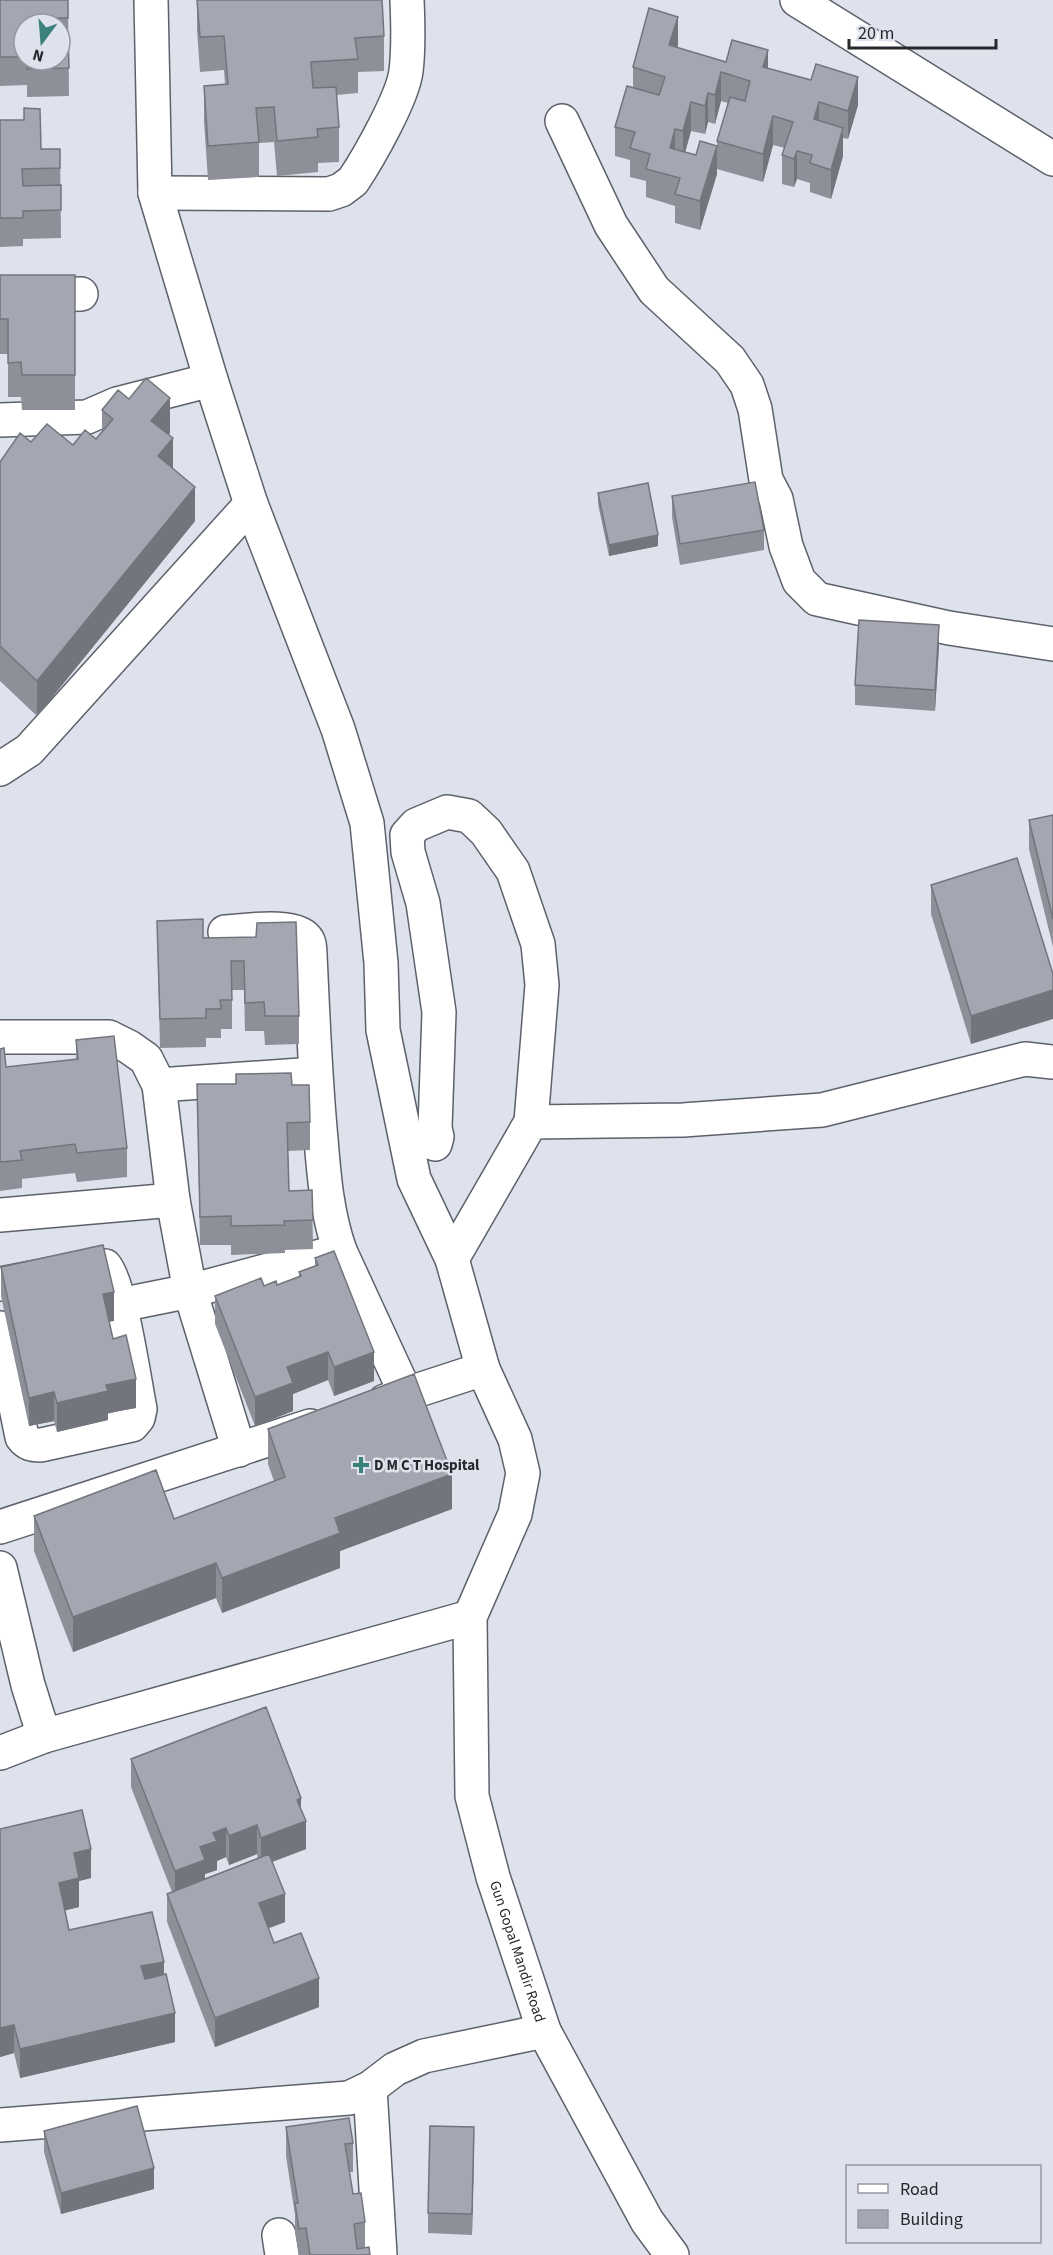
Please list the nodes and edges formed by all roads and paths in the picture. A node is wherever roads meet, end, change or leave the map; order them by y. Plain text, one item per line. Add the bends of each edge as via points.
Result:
1 (151, 0) edge
2 (407, 0) edge
3 (797, 0) edge
4 (562, 121) dead end
5 (1053, 159) edge
6 (156, 193) junction
7 (81, 294) dead end
8 (0, 296) edge
9 (211, 380) junction
10 (0, 420) edge
11 (251, 504) junction
12 (1053, 644) edge
13 (0, 769) edge
14 (225, 932) dead end
15 (0, 1037) edge
16 (1053, 1062) edge
17 (315, 1074) junction
18 (159, 1085) junction
19 (531, 1122) junction
20 (435, 1144) dead end
21 (173, 1200) junction
22 (0, 1215) edge
23 (340, 1251) junction
24 (452, 1259) junction
25 (0, 1284) edge
26 (190, 1291) junction
27 (120, 1305) junction
28 (0, 1328) edge
29 (483, 1369) junction
30 (4, 1372) edge
31 (406, 1394) junction
32 (239, 1450) junction
33 (0, 1527) edge
34 (0, 1568) edge
35 (471, 1617) junction
36 (45, 1736) junction
37 (0, 1753) edge
38 (544, 2031) junction
39 (370, 2088) junction
40 (0, 2125) edge
41 (380, 2255) edge
42 (672, 2255) edge

1 - 6 street
2 - 6 street via 406,73 401,92 354,181 329,194
3 - 5 street
4 - 12 street via 611,225 654,290 730,360 747,385 755,409 766,480 776,500 799,581 817,599 949,628
6 - 9 street
7 - 8 street
9 - 10 street via 117,404 87,417
9 - 11 street
11 - 13 street via 29,750
11 - 24 street via 338,729 367,823 381,963 383,1030 414,1179
14 - 17 street via 282,929 300,933 308,941
15 - 18 street via 109,1036 146,1059
16 - 19 street via 1025,1059 822,1110 683,1120
17 - 18 street
17 - 23 street via 327,1204
18 - 21 street
19 - 20 street via 542,985 538,944 513,871 486,832 469,816 447,812 416,825 407,835 423,903 439,1012
19 - 24 street
21 - 22 street
21 - 26 street
23 - 26 street
23 - 31 street
24 - 29 street
25 - 27 street via 105,1266
26 - 27 street
26 - 32 street
27 - 30 street via 140,1409 132,1425 41,1445 26,1442
28 - 30 street
29 - 31 street
29 - 35 street via 515,1439 523,1473 515,1514
31 - 32 street
32 - 33 street
34 - 36 street via 28,1685
35 - 36 street
35 - 38 street, Gun Gopal Mandir Road via 472,1796 493,1877
36 - 37 street
38 - 39 street via 424,2056 395,2069
38 - 42 street, Gun Gopal Mandir Road via 647,2221
39 - 40 street via 349,2098
39 - 41 street

